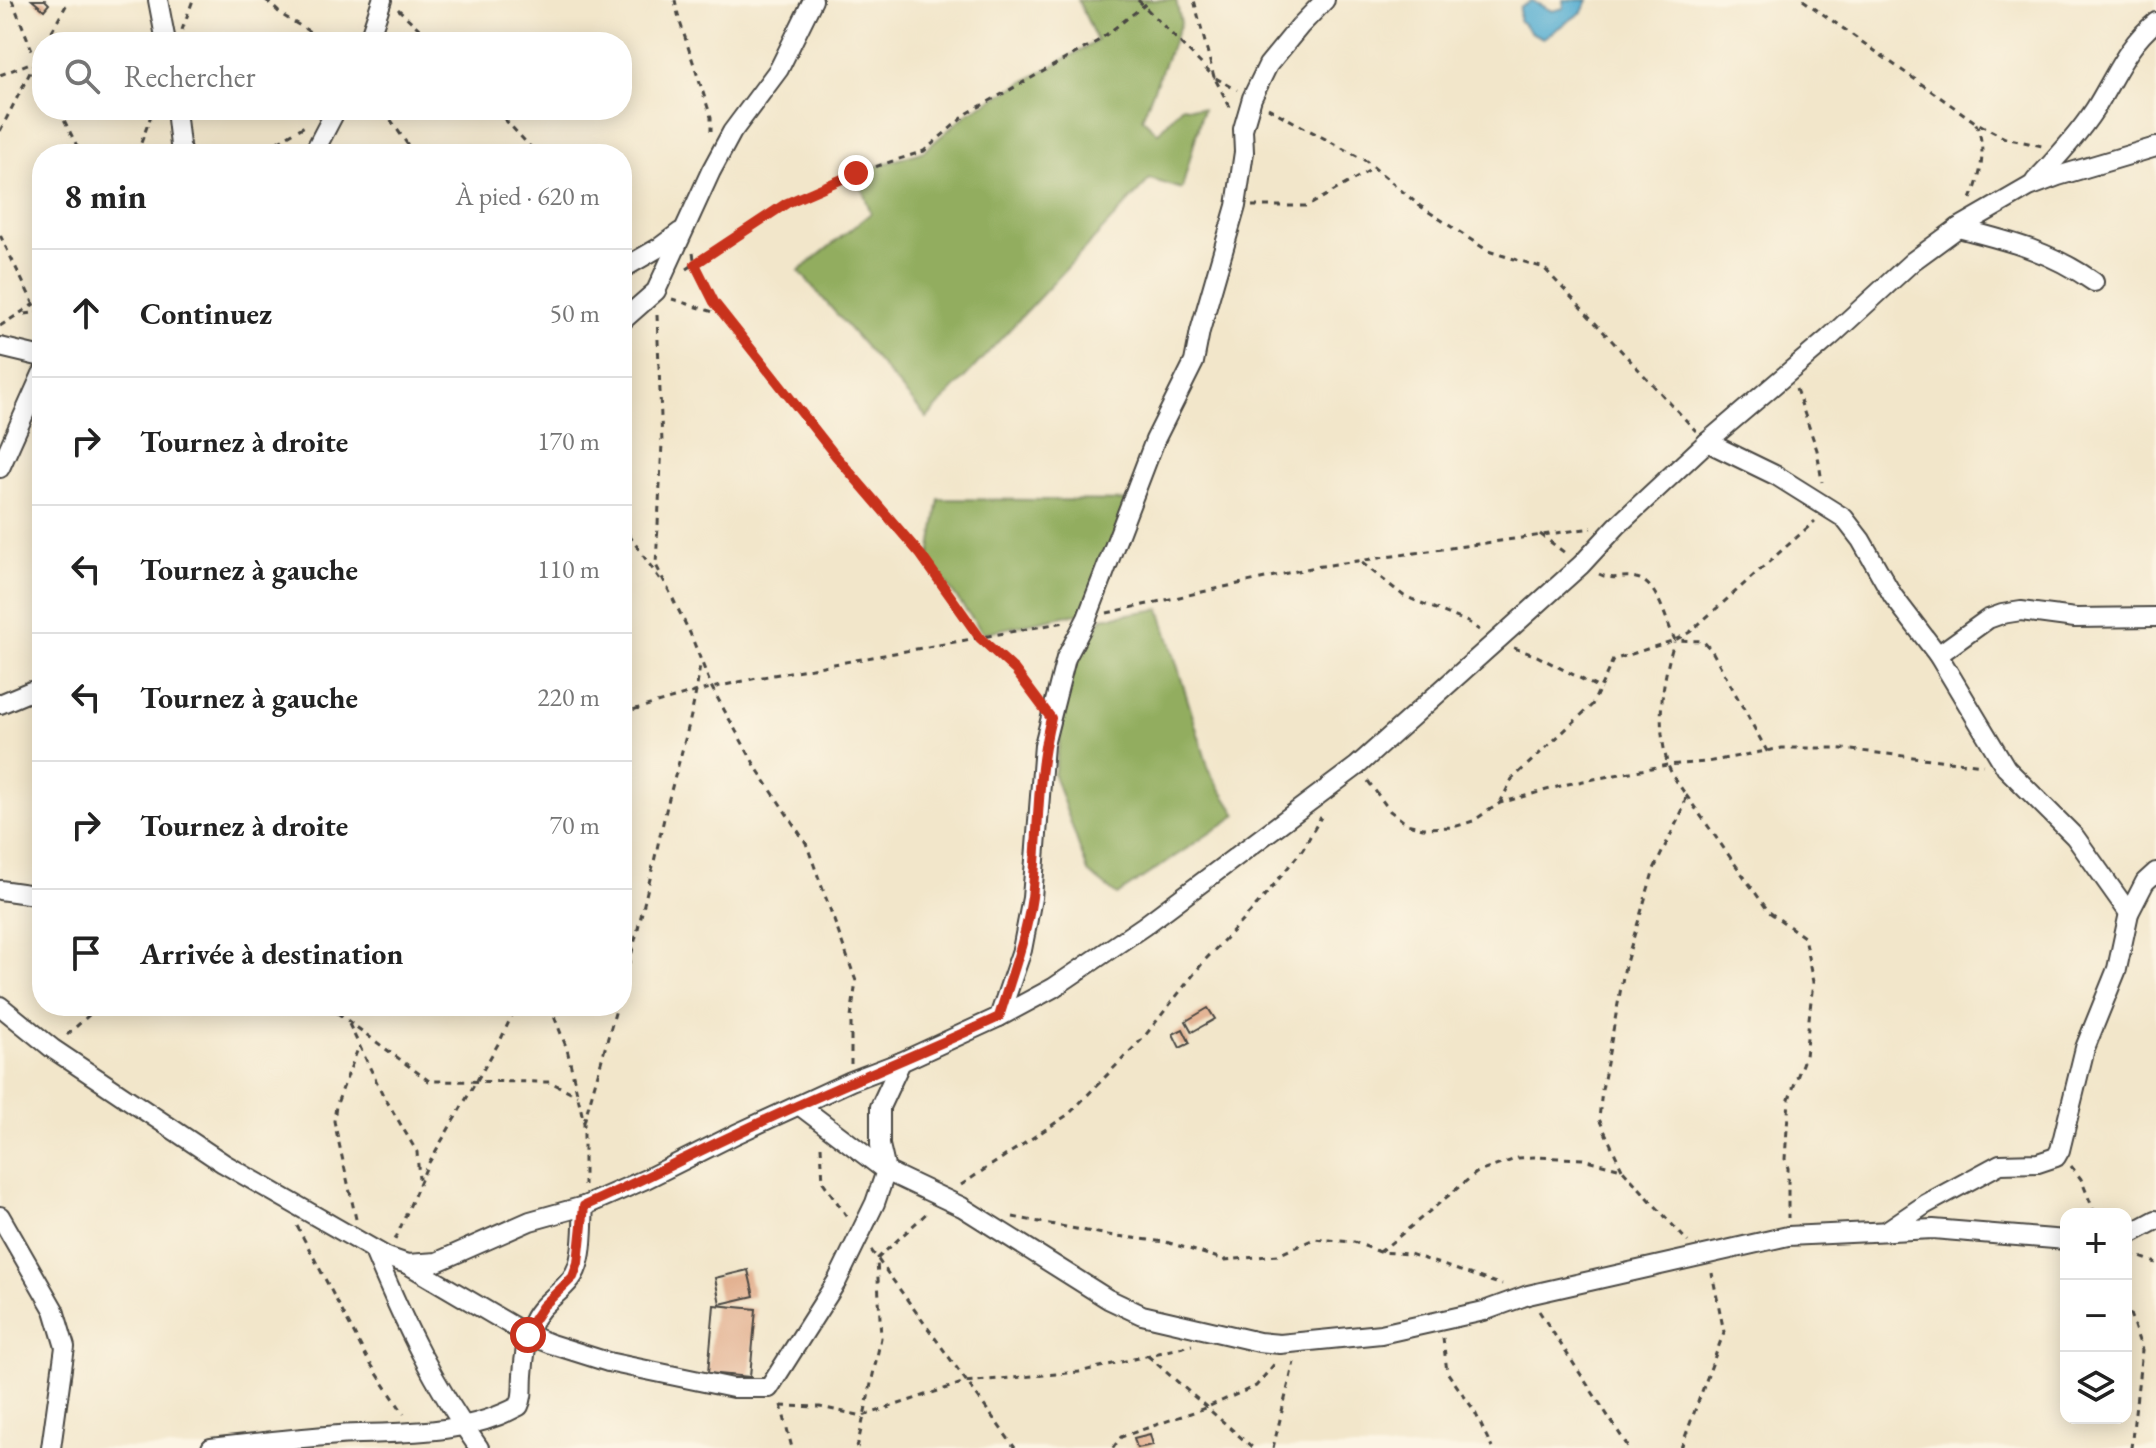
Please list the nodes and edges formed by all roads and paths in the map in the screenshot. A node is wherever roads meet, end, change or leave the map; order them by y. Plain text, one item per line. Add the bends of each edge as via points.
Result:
1 (12, 0) edge
2 (69, 0) edge
3 (158, 0) edge
4 (193, 0) edge
5 (266, 0) edge
6 (382, 0) edge
7 (389, 0) edge
8 (675, 0) edge
9 (813, 0) edge
10 (1138, 0) edge
11 (1151, 0) edge
12 (1194, 0) edge
13 (1325, 0) edge
14 (1803, 0) edge
15 (1144, 7) junction
16 (2156, 22) edge
17 (51, 32) edge
18 (164, 32) edge
19 (182, 32) edge
20 (310, 32) edge
21 (371, 32) edge
22 (423, 32) edge
23 (32, 53) edge
24 (32, 62) edge
25 (32, 67) edge
26 (0, 75) edge
27 (1214, 77) junction
28 (1252, 98) junction
29 (64, 120) edge
30 (149, 120) edge
31 (177, 120) edge
32 (316, 120) edge
33 (325, 120) edge
34 (391, 120) edge
35 (505, 120) edge
36 (1975, 122) junction
37 (1243, 129) junction
38 (0, 131) edge
39 (76, 144) edge
40 (141, 144) edge
41 (180, 144) edge
42 (274, 144) edge
43 (316, 144) edge
44 (407, 144) edge
45 (528, 144) edge
46 (2156, 147) edge
47 (2065, 150) junction
48 (1374, 168) junction
49 (711, 171) junction
50 (2029, 187) junction
51 (1236, 206) junction
52 (687, 226) junction
53 (1958, 228) junction
54 (0, 235) edge
55 (632, 263) edge
56 (695, 264) junction
57 (682, 273) dead end
58 (2094, 282) dead end
59 (656, 291) junction
60 (32, 301) edge
61 (32, 307) edge
62 (632, 312) edge
63 (32, 313) edge
64 (21, 315) junction
65 (0, 326) edge
66 (0, 347) edge
67 (32, 355) edge
68 (1790, 370) junction
69 (32, 396) edge
70 (1707, 442) junction
71 (0, 468) edge
72 (1827, 505) junction
73 (1617, 526) junction
74 (1540, 534) junction
75 (632, 539) edge
76 (1361, 562) junction
77 (1581, 565) junction
78 (665, 587) junction
79 (2156, 617) edge
80 (1087, 618) junction
81 (980, 638) junction
82 (1675, 640) junction
83 (1494, 641) junction
84 (1938, 655) junction
85 (701, 660) junction
86 (712, 688) junction
87 (1601, 689) junction
88 (32, 690) edge
89 (698, 691) junction
90 (0, 704) edge
91 (632, 710) edge
92 (1051, 718) junction
93 (1768, 753) junction
94 (1667, 765) junction
95 (1357, 766) junction
96 (2006, 768) junction
97 (1686, 795) junction
98 (1500, 803) junction
99 (1322, 814) dead end
100 (2156, 872) edge
101 (0, 890) edge
102 (32, 895) edge
103 (2129, 913) junction
104 (632, 954) edge
105 (0, 1006) edge
106 (88, 1016) edge
107 (340, 1016) edge
108 (511, 1016) edge
109 (554, 1016) edge
110 (614, 1016) edge
111 (999, 1017) junction
112 (348, 1022) junction
113 (359, 1046) junction
114 (53, 1049) junction
115 (901, 1062) junction
116 (476, 1081) junction
117 (851, 1081) junction
118 (577, 1095) junction
119 (799, 1105) junction
120 (584, 1123) junction
121 (821, 1125) junction
122 (2060, 1150) junction
123 (1622, 1169) junction
124 (886, 1171) junction
125 (420, 1183) junction
126 (279, 1195) junction
127 (943, 1198) junction
128 (584, 1206) junction
129 (2093, 1208) edge
130 (1006, 1215) dead end
131 (0, 1216) edge
132 (2156, 1220) edge
133 (1889, 1229) junction
134 (2132, 1233) edge
135 (861, 1236) junction
136 (1788, 1236) junction
137 (2060, 1240) edge
138 (374, 1250) junction
139 (1380, 1252) junction
140 (2132, 1253) edge
141 (1699, 1256) junction
142 (877, 1259) junction
143 (2156, 1263) edge
144 (407, 1264) junction
145 (1528, 1295) junction
146 (2132, 1320) edge
147 (1441, 1322) junction
148 (528, 1335) junction
149 (1232, 1336) junction
150 (1298, 1342) junction
151 (1147, 1356) junction
152 (1277, 1361) dead end
153 (965, 1382) junction
154 (769, 1388) junction
155 (781, 1406) junction
156 (1205, 1408) junction
157 (863, 1416) junction
158 (462, 1425) junction
159 (417, 1432) junction
160 (51, 1448) edge
161 (211, 1448) edge
162 (479, 1448) edge
163 (792, 1448) edge
164 (857, 1448) edge
165 (1015, 1448) edge
166 (1113, 1448) edge
167 (1253, 1448) edge
168 (1273, 1448) edge
169 (1492, 1448) edge
170 (1629, 1448) edge
171 (1681, 1448) edge
172 (2131, 1448) edge

1 - 23 path
2 - 17 path
3 - 18 street
4 - 19 path
5 - 20 path
6 - 21 street
7 - 22 path
8 - 49 path via 711,117
9 - 49 street via 779,69 732,132
10 - 15 path
11 - 15 path
12 - 27 path
13 - 28 street via 1268,65
14 - 36 path
15 - 27 path
15 - 56 path via 1098,41 968,113 924,151 787,203
16 - 47 street via 2138,37
24 - 26 path
25 - 38 path
27 - 28 path
27 - 37 path
28 - 37 street
28 - 48 path
29 - 39 path
30 - 40 path
31 - 41 street
32 - 42 path
33 - 43 street
34 - 44 path
35 - 45 path
36 - 47 path via 2005,138
36 - 53 path via 1983,137 1982,154 1975,189
37 - 51 street
46 - 50 street
47 - 50 street
48 - 51 path via 1308,206
48 - 70 path via 1488,251 1544,268
49 - 52 street
50 - 53 street
51 - 80 street via 1194,362 1155,440
52 - 55 street
52 - 56 path
52 - 59 street
53 - 58 street via 2035,248
53 - 68 street via 1889,281
54 - 60 path
56 - 57 path
56 - 81 path via 714,302 921,555
59 - 62 street
59 - 78 path via 662,443 656,565
61 - 64 path
63 - 64 path
64 - 65 path
66 - 67 street
68 - 70 street
68 - 72 path via 1817,450
69 - 71 street
70 - 72 street
70 - 73 street
72 - 82 path via 1812,526
72 - 84 street via 1854,530 1893,596
73 - 74 path
73 - 77 street
74 - 76 path
74 - 77 path
75 - 78 path
76 - 80 path via 1265,577
76 - 83 path via 1404,596 1468,622
77 - 82 path via 1609,579 1637,577 1652,588
77 - 83 street
78 - 85 path
79 - 84 street via 2002,614
80 - 81 path
80 - 92 street via 1066,658
81 - 86 path
81 - 92 path via 1015,670
82 - 87 path via 1613,660
82 - 93 path via 1703,641 1712,651
82 - 94 path via 1660,708
83 - 87 path
83 - 95 street
84 - 96 street
85 - 86 path
85 - 89 path
86 - 89 path
86 - 117 path via 806,843 856,981
87 - 98 path via 1592,705 1512,779
88 - 90 street
89 - 91 path
89 - 104 path
92 - 111 street via 1044,745 1032,898 1022,950
93 - 94 path
93 - 96 path via 1834,748
94 - 97 path
94 - 98 path
95 - 98 path via 1390,811 1407,824 1454,827
95 - 111 street via 1144,926 1053,988
96 - 103 street via 2075,837
97 - 123 path via 1654,869 1625,966 1602,1090 1599,1119
97 - 136 path via 1769,912 1804,937 1813,982 1805,1056 1789,1099
99 - 127 path via 1303,849 1260,902 1144,1037 1069,1114
100 - 103 street
101 - 102 street
103 - 122 street via 2117,969 2085,1048
105 - 114 street
106 - 114 path
107 - 112 path
108 - 116 path
109 - 118 path
110 - 120 path
111 - 115 street
112 - 113 path
112 - 116 path via 429,1081
113 - 125 path via 417,1152
113 - 138 path via 334,1121
114 - 126 street
115 - 117 street
115 - 124 street via 880,1107
116 - 118 path via 550,1082
116 - 125 path
117 - 119 street
118 - 120 path
119 - 121 street
119 - 128 street
120 - 128 path
121 - 124 street
121 - 135 path via 823,1182
122 - 129 path via 2081,1179
122 - 133 street via 2046,1161 2000,1164
123 - 139 path via 1583,1159 1518,1158 1476,1173
123 - 141 path
124 - 127 street
124 - 135 street
125 - 138 path
126 - 138 street
126 - 159 path via 368,1360
127 - 142 path
127 - 149 street via 1124,1307
128 - 144 street via 530,1221 437,1262
128 - 148 street via 573,1277 543,1306
130 - 139 path via 1166,1242 1225,1260 1278,1255 1314,1239 1354,1242
131 - 160 street via 54,1310 65,1347
132 - 134 street
133 - 136 street
133 - 137 street
135 - 142 path
135 - 154 street
136 - 141 street
138 - 144 street
138 - 158 street via 427,1369
139 - 145 path via 1410,1254
140 - 143 path
141 - 145 street
141 - 171 path via 1712,1271 1724,1332
142 - 153 path
142 - 157 path via 881,1338
144 - 148 street
145 - 147 street
145 - 170 path
146 - 172 path via 2142,1350
147 - 150 street
147 - 169 path via 1447,1372
148 - 154 street via 608,1362 733,1388
148 - 158 street via 519,1406 496,1419
149 - 150 street
149 - 151 path
150 - 168 path
151 - 153 path via 1079,1372
151 - 156 path
152 - 156 path via 1256,1386
153 - 157 path
153 - 165 path
154 - 155 path
155 - 157 path
155 - 163 path
156 - 166 path via 1121,1437
156 - 167 path
157 - 164 path
158 - 159 street
158 - 162 street
159 - 161 street

